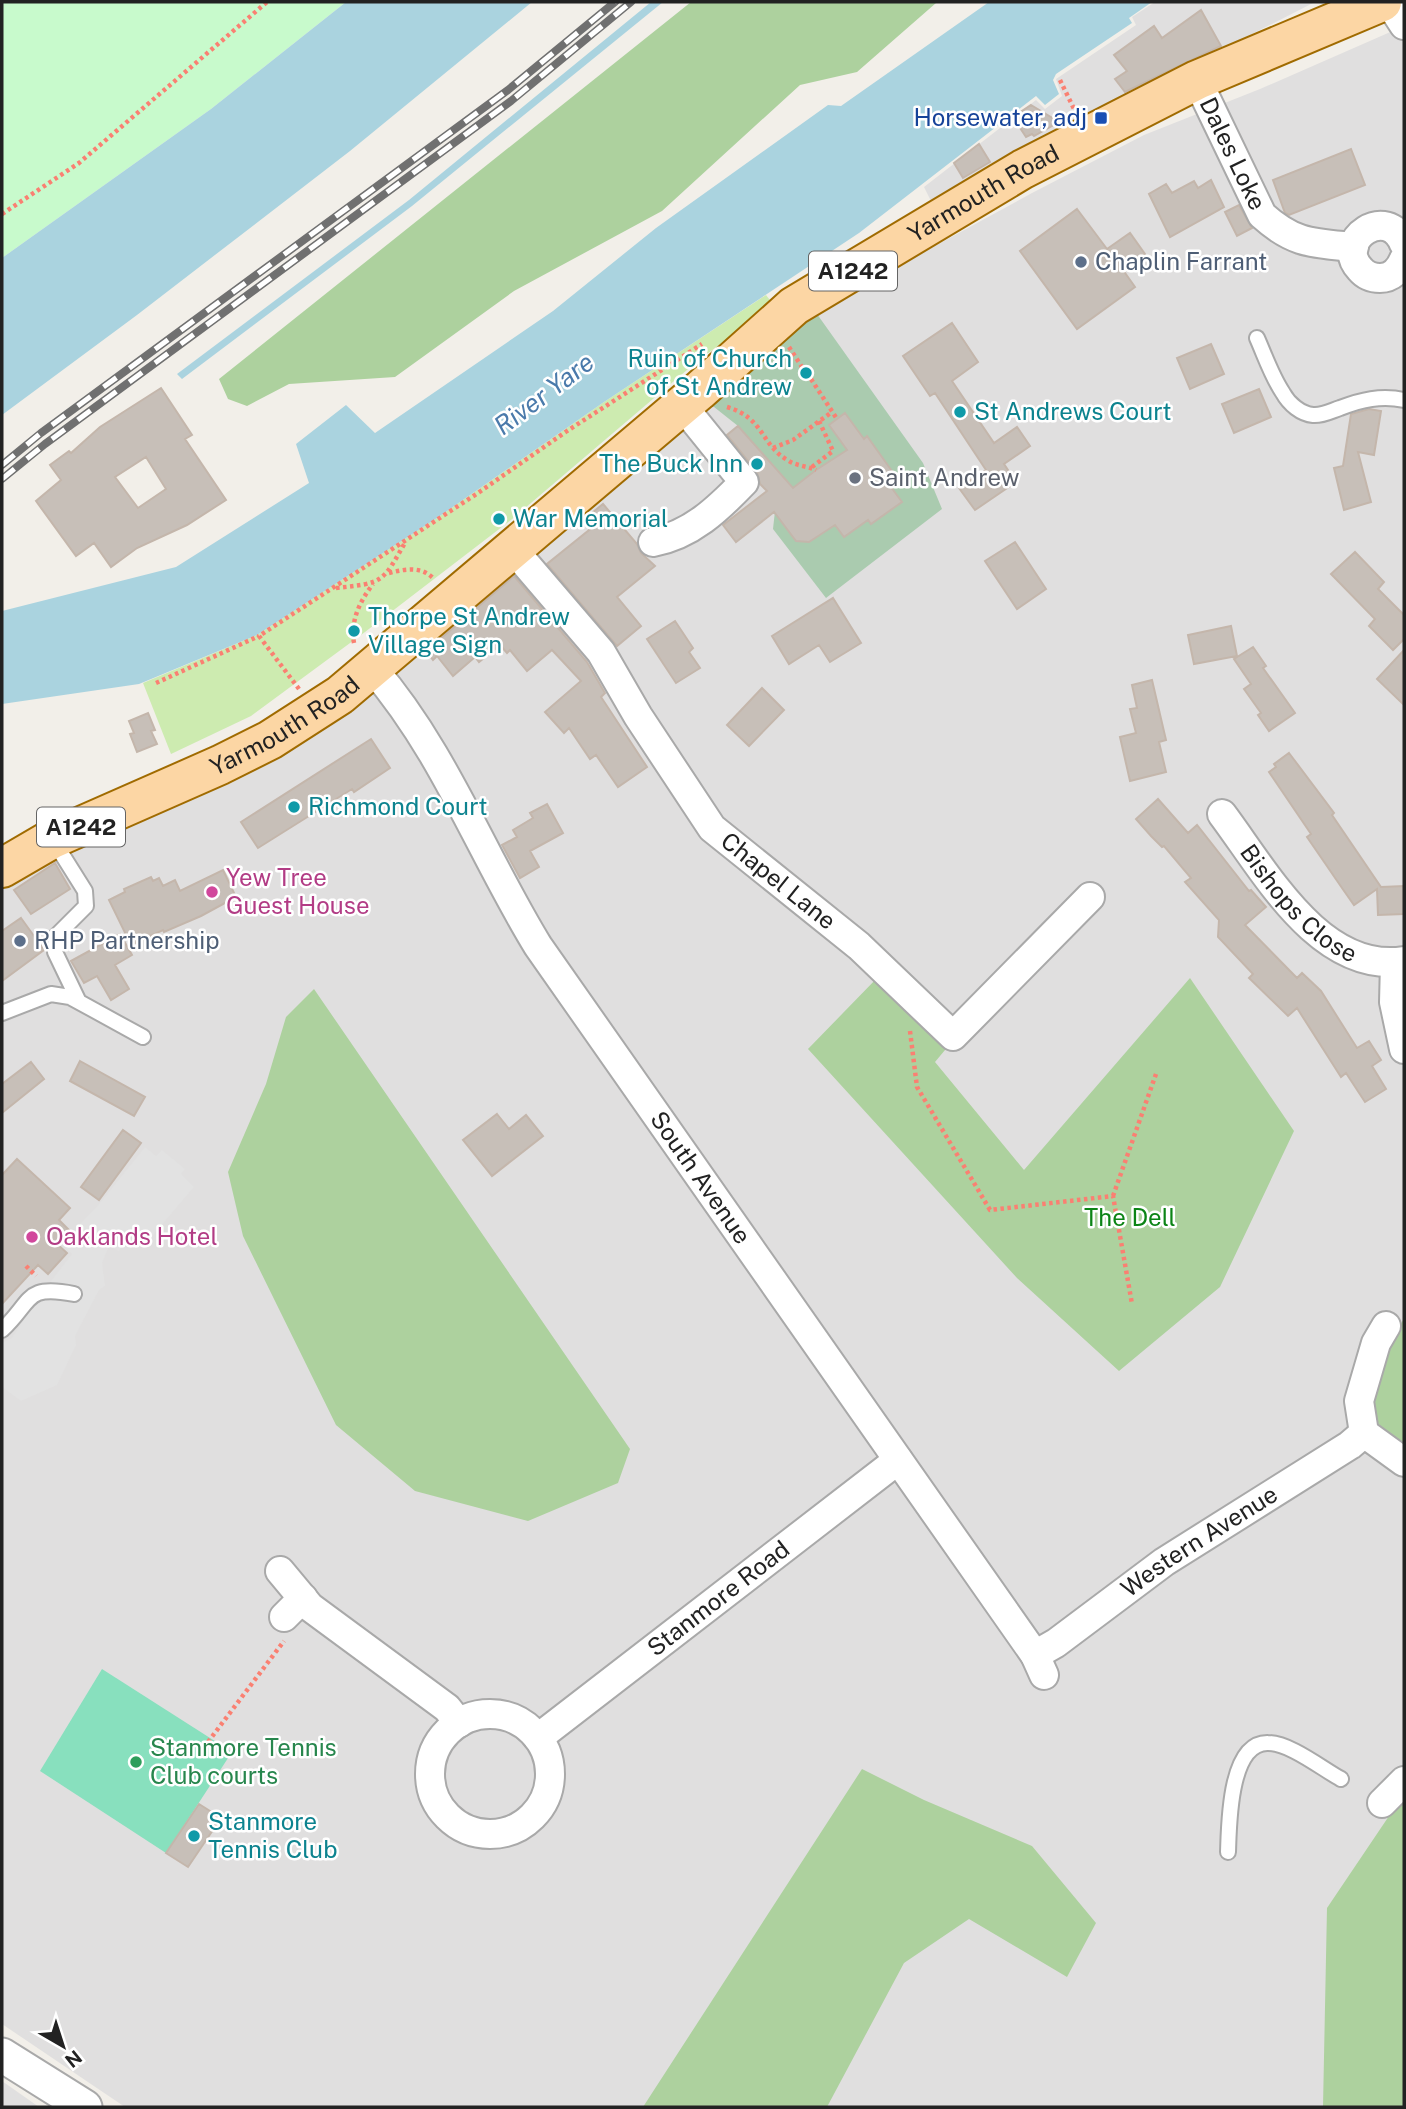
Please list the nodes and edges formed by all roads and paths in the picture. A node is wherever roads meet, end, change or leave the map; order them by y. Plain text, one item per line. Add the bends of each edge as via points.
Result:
1 (267, 2) edge
2 (1390, 2) edge
3 (1361, 6) edge
4 (1404, 25) edge
5 (1197, 79) junction
6 (2, 214) edge
7 (1404, 244) edge
8 (1353, 247) junction
9 (1404, 259) edge
10 (1257, 338) dead end
11 (706, 341) dead end
12 (811, 379) dead end
13 (690, 397) junction
14 (1404, 400) edge
15 (832, 412) junction
16 (837, 419) dead end
17 (819, 421) junction
18 (773, 448) junction
19 (406, 540) junction
20 (653, 542) dead end
21 (512, 548) junction
22 (388, 573) junction
23 (373, 584) junction
24 (333, 588) junction
25 (450, 602) junction
26 (259, 636) junction
27 (367, 674) junction
28 (156, 682) dead end
29 (316, 712) junction
30 (1222, 814) dead end
31 (52, 839) junction
32 (2, 868) edge
33 (1090, 897) dead end
34 (1400, 962) edge
35 (910, 995) junction
36 (79, 1002) junction
37 (2, 1013) edge
38 (143, 1037) dead end
39 (1404, 1049) edge
40 (1156, 1074) dead end
41 (1113, 1196) junction
42 (74, 1294) dead end
43 (1132, 1304) dead end
44 (1386, 1326) dead end
45 (2, 1329) edge
46 (1364, 1433) junction
47 (898, 1460) junction
48 (1404, 1462) edge
49 (280, 1571) dead end
50 (299, 1607) junction
51 (1039, 1665) joint
52 (459, 1723) junction
53 (538, 1738) junction
54 (208, 1742) dead end
55 (1340, 1779) dead end
56 (1404, 1781) edge
57 (1382, 1804) dead end
58 (1228, 1852) dead end
59 (2, 2055) edge
60 (85, 2107) edge

1 - 6 path via 79,163
2 - 4 street
3 - 5 main road, Yarmouth Road / A1242
5 - 8 street, Dales Loke via 1262,215 1278,230 1304,242
5 - 13 main road, Yarmouth Road / A1242 via 1023,169 794,306
7 - 8 street via 1396,231 1374,226 1365,229
8 - 9 street via 1357,266 1372,277 1394,273
10 - 14 lane via 1281,391 1300,411 1322,414 1382,397
11 - 19 path
12 - 15 path
13 - 18 path via 706,397 740,411 757,423
13 - 20 street via 751,491 692,528
13 - 21 main road, Yarmouth Road / A1242
15 - 16 path
15 - 17 path
17 - 18 path
17 - 18 path via 833,451 814,469 789,462
19 - 22 path
19 - 24 path
21 - 25 main road, Yarmouth Road / A1242
21 - 35 street, Chapel Lane via 601,652 712,828 859,946
22 - 23 path
22 - 25 path via 411,568 430,574
23 - 24 path
23 - 27 path via 360,601 352,632
24 - 26 path
25 - 27 main road, Yarmouth Road / A1242
26 - 28 path
26 - 29 path
27 - 29 main road, Yarmouth Road / A1242
27 - 47 street, South Avenue via 410,717 538,946
29 - 31 main road, Yarmouth Road / A1242 via 220,765
30 - 34 street, Bishops Close via 1316,934 1364,959
31 - 32 main road, Yarmouth Road / A1242
31 - 36 lane via 85,891 86,906 56,936 55,944
33 - 35 street, Chapel Lane via 953,1036
34 - 39 street, Bishops Close via 1394,1002
35 - 41 path via 906,1004 917,1087 990,1210
36 - 37 lane via 51,994
36 - 38 lane
40 - 41 path
41 - 43 path
42 - 45 lane via 50,1289 28,1297
44 - 46 street via 1376,1343 1359,1401
46 - 48 street
46 - 51 street, Western Avenue via 1164,1562 1056,1643
47 - 51 street, South Avenue
47 - 53 street, Stanmore Road
49 - 50 street
50 - 52 street via 447,1707
50 - 54 path
52 - 53 street via 476,1716 501,1715 523,1724
52 - 53 street via 441,1739 431,1762 430,1782 437,1804 451,1821 472,1832 513,1830 530,1819 545,1799 549,1767
55 - 58 lane via 1286,1747 1254,1746 1242,1759 1236,1780
56 - 57 street
59 - 60 street

